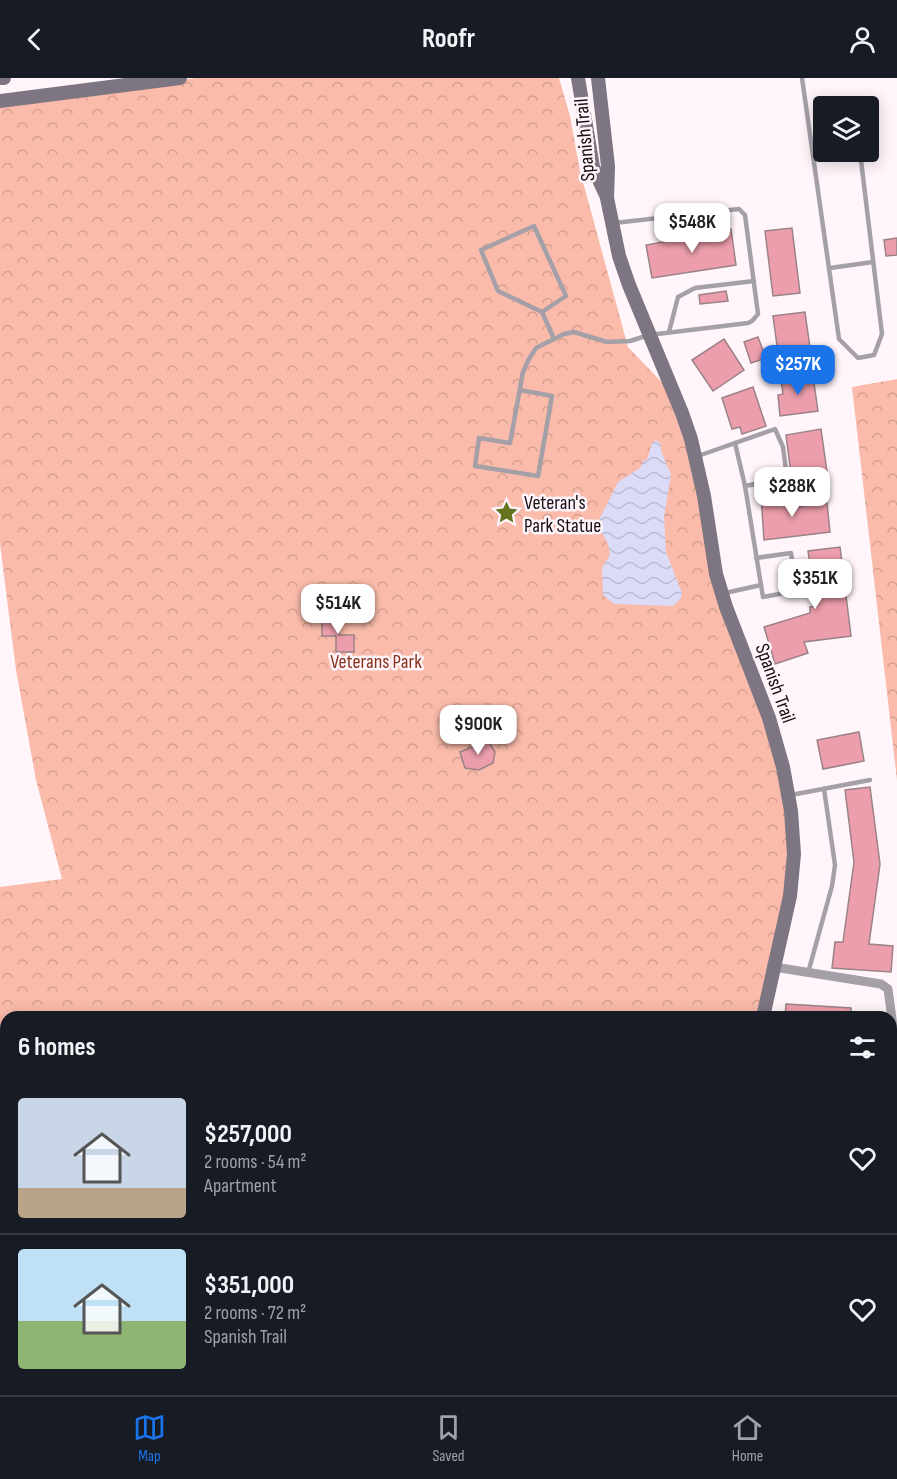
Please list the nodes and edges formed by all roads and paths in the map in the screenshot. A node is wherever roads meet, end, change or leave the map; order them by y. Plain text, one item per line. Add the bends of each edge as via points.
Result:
1 (180, 78) edge
2 (578, 78) edge
3 (598, 78) edge
4 (802, 78) edge
5 (0, 100) edge
6 (813, 151) edge
7 (815, 162) edge
8 (861, 162) edge
9 (607, 198) junction
10 (612, 223) junction
11 (873, 262) junction
12 (830, 268) junction
13 (754, 281) junction
14 (542, 312) junction
15 (669, 332) junction
16 (649, 335) junction
17 (554, 339) junction
18 (520, 390) junction
19 (735, 443) junction
20 (695, 457) junction
21 (745, 486) junction
22 (756, 558) junction
23 (761, 585) junction
24 (722, 594) junction
25 (870, 780) dead end
26 (824, 789) junction
27 (788, 795) junction
28 (774, 968) junction
29 (808, 973) junction
30 (764, 1011) edge
31 (891, 1011) edge

1 - 5 street
2 - 9 street, Spanish Trail via 593,167
3 - 9 street, Spanish Trail via 608,166
4 - 6 lane
7 - 12 lane
8 - 11 lane
9 - 10 street, Spanish Trail
10 - 13 lane via 739,209 745,215
10 - 16 street, Spanish Trail via 619,256
11 - 12 lane
11 - 12 lane via 882,334 874,355 858,358 839,339
13 - 15 lane via 695,288 678,297
13 - 15 lane via 758,310 753,321
14 - 14 lane via 498,291 481,250 534,226 566,296
14 - 17 lane
15 - 16 lane
16 - 17 lane via 607,342 574,332
16 - 20 street, Spanish Trail via 682,413
17 - 18 lane via 537,348 529,358
18 - 18 lane via 510,443 479,438 476,466 538,476 552,396
19 - 20 lane
19 - 21 lane
19 - 21 lane via 775,429 783,447 787,478
20 - 24 street, Spanish Trail
21 - 22 lane
22 - 23 lane
22 - 23 lane via 791,553 796,591 763,597
23 - 24 lane
24 - 27 street, Spanish Trail via 769,718
25 - 26 lane
26 - 27 lane
26 - 29 lane via 835,865
27 - 28 street, Spanish Trail via 794,854 790,896
28 - 29 street
28 - 30 street, Spanish Trail
29 - 31 street via 881,984 888,989

